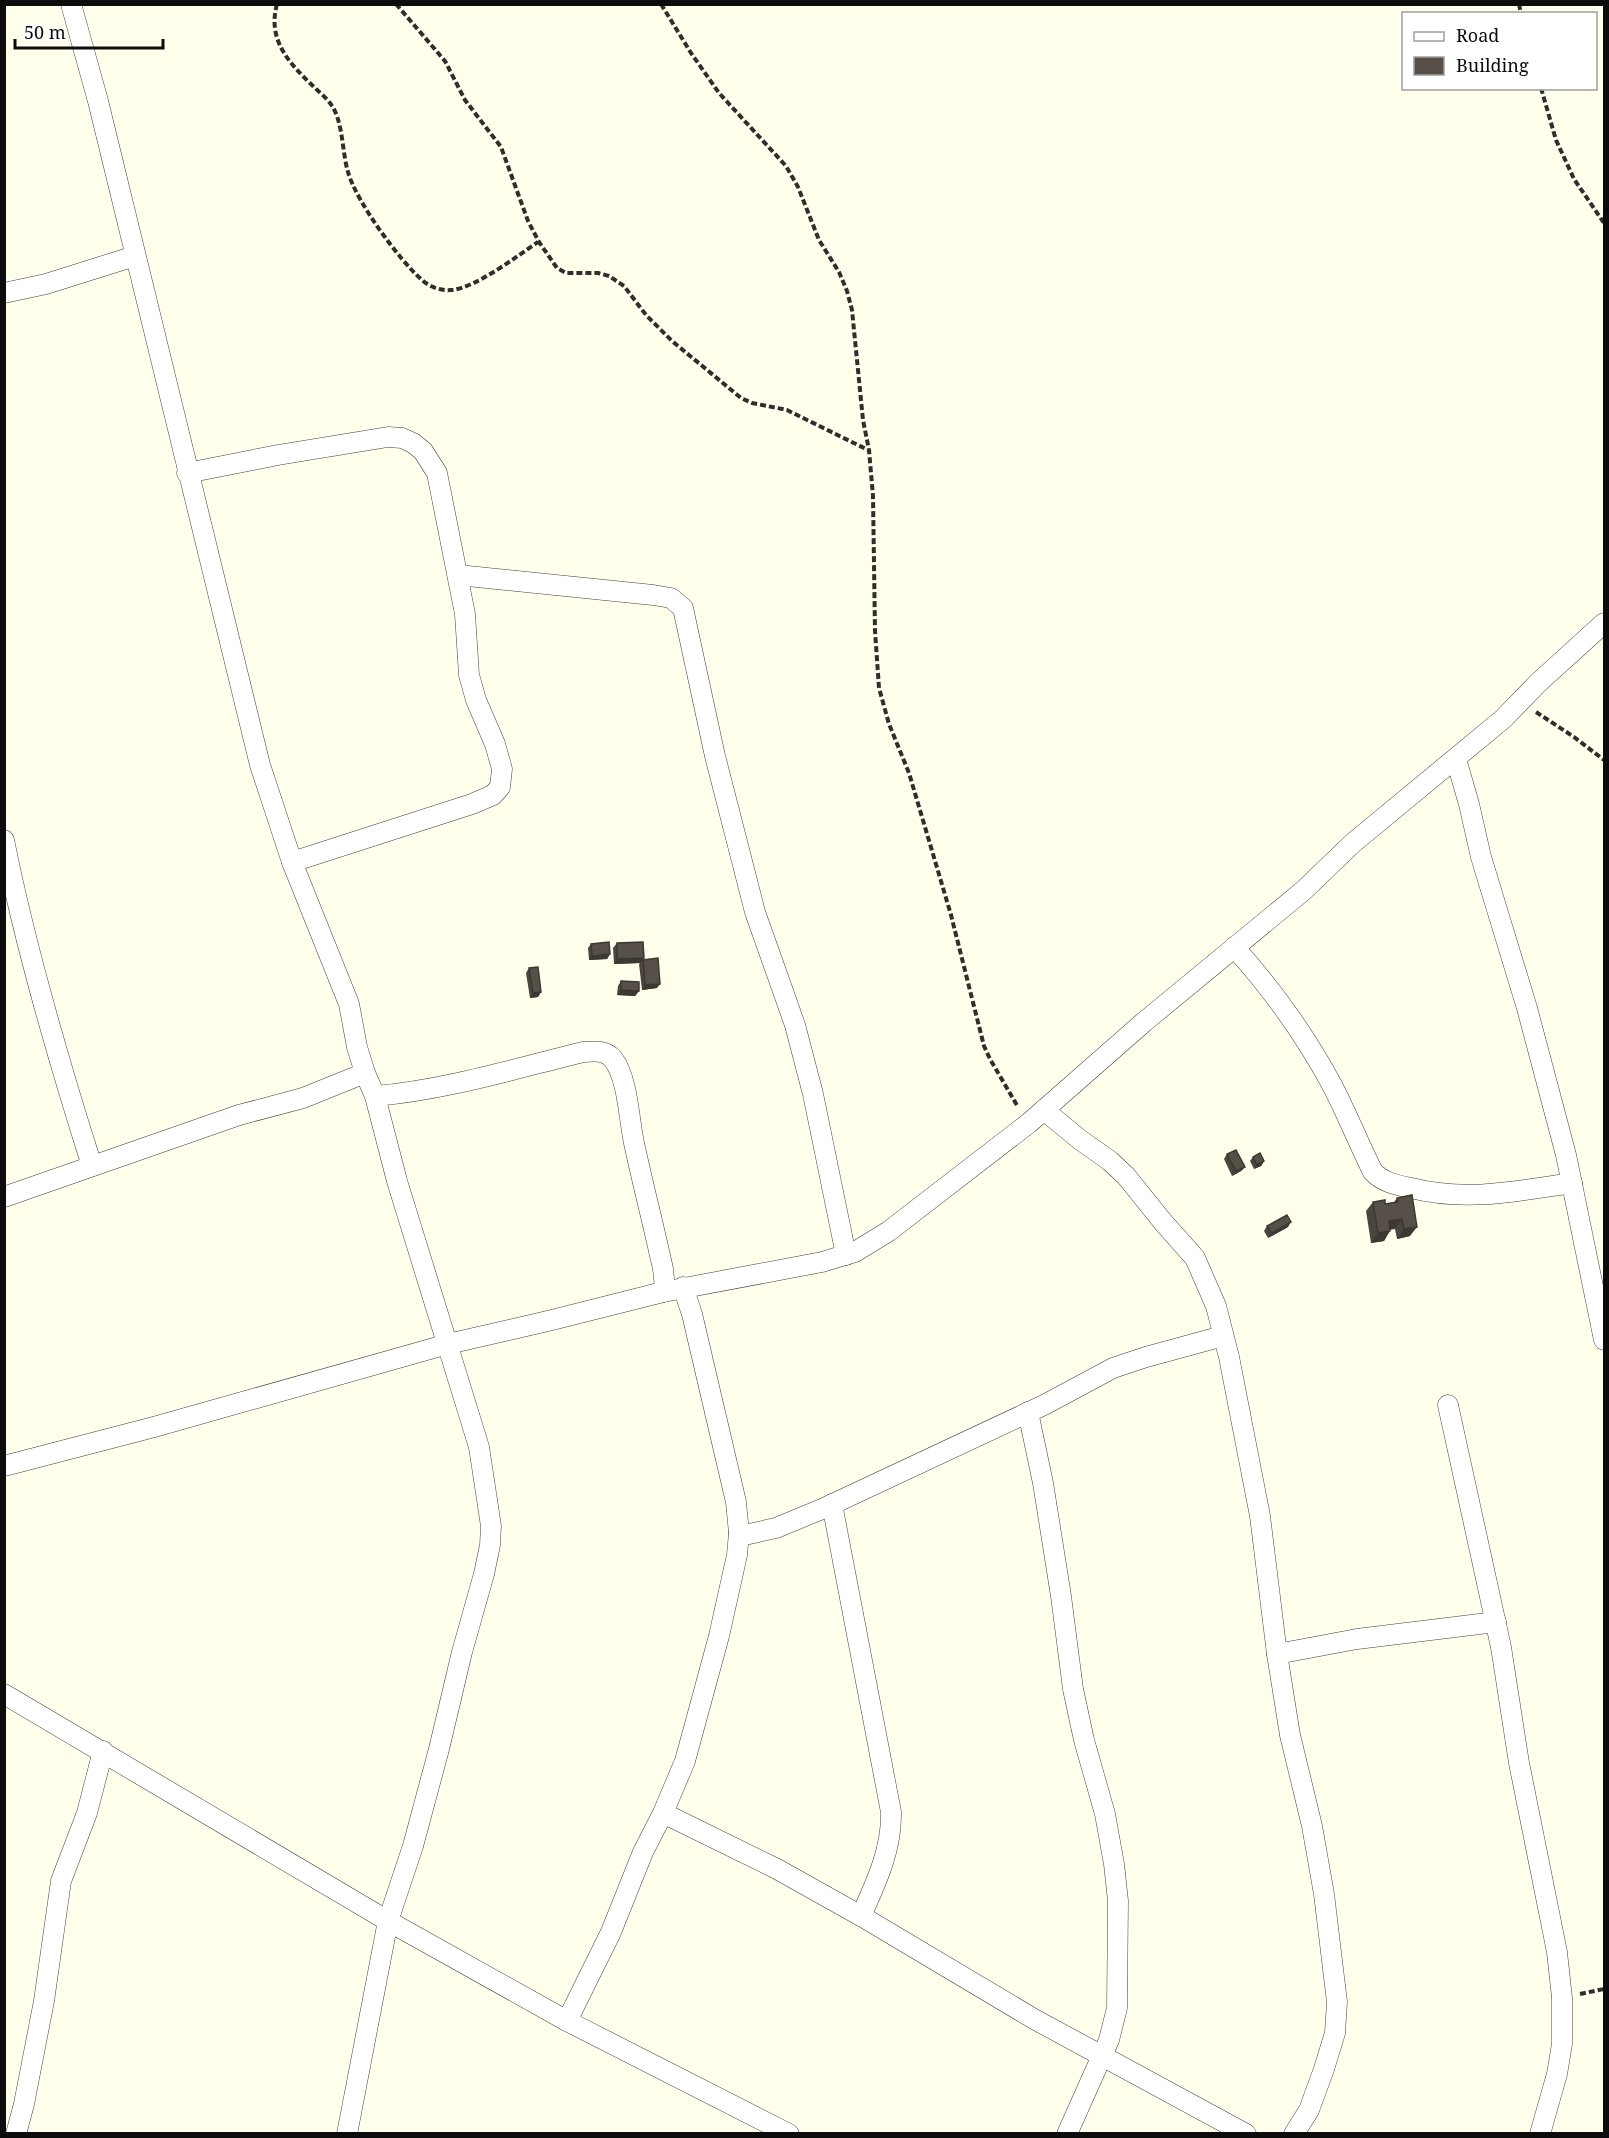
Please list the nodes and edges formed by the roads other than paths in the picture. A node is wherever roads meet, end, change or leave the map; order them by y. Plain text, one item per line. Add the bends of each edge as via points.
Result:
1 (71, 4) edge
2 (135, 256) junction
3 (4, 293) edge
4 (187, 473) junction
5 (458, 575) junction
6 (1605, 623) edge
7 (1456, 759) junction
8 (4, 840) edge
9 (292, 862) junction
10 (1234, 947) junction
11 (365, 1073) junction
12 (375, 1096) junction
13 (1044, 1110) junction
14 (93, 1166) junction
15 (1572, 1183) junction
16 (4, 1197) edge
17 (846, 1255) junction
18 (683, 1287) junction
19 (663, 1292) junction
20 (1223, 1336) junction
21 (1605, 1340) edge
22 (448, 1344) junction
23 (1449, 1405) dead end
24 (1028, 1412) junction
25 (4, 1466) edge
26 (832, 1504) junction
27 (739, 1533) junction
28 (1496, 1622) junction
29 (1276, 1654) junction
30 (4, 1694) edge
31 (103, 1751) junction
32 (663, 1813) junction
33 (861, 1916) junction
34 (388, 1921) junction
35 (567, 2021) junction
36 (1103, 2054) junction
37 (16, 2133) edge
38 (347, 2133) edge
39 (789, 2133) edge
40 (1067, 2133) edge
41 (1246, 2133) edge
42 (1294, 2133) edge
43 (1540, 2133) edge

1 - 2 street
2 - 3 street
2 - 4 street
4 - 5 street via 362,440 402,438 423,451 437,473
4 - 9 street via 260,765
5 - 9 street via 470,675 502,769 500,787 493,795 472,804
5 - 17 street via 653,595 671,598 683,608 755,912 795,1025 813,1094
6 - 7 street
7 - 10 street
7 - 15 street
8 - 14 street via 67,1085
9 - 11 street via 349,1004
10 - 13 street
10 - 15 street via 1281,1003 1316,1057 1380,1179 1420,1191 1472,1196
11 - 12 street
11 - 14 street via 303,1098 240,1115
12 - 19 street via 452,1084 583,1052 607,1054 616,1065 626,1099 663,1269
12 - 22 street
13 - 17 street via 889,1231
13 - 20 street via 1118,1169 1195,1258 1216,1306
14 - 16 street
15 - 21 street
17 - 18 street
18 - 19 street
18 - 27 street via 726,1451
19 - 22 street
20 - 24 street via 1113,1368
20 - 29 street via 1260,1516
22 - 25 street
22 - 34 street via 479,1447 489,1504 490,1545 413,1846
23 - 28 street
24 - 26 street
24 - 36 street via 1073,1689 1114,1864 1118,1901 1117,2008
26 - 27 street via 776,1528
26 - 33 street via 891,1812 891,1835 885,1856
27 - 32 street via 720,1636 685,1761
28 - 29 street via 1358,1639
28 - 43 street via 1519,1763 1557,1952 1562,1998 1562,2044
29 - 42 street via 1318,1860 1337,2002 1335,2033 1324,2069 1309,2110
30 - 31 street
31 - 34 street
31 - 37 street via 87,1813 61,1881 44,2001
32 - 33 street
32 - 35 street
33 - 36 street via 1034,2019
34 - 35 street
34 - 38 street
35 - 39 street
36 - 40 street
36 - 41 street

